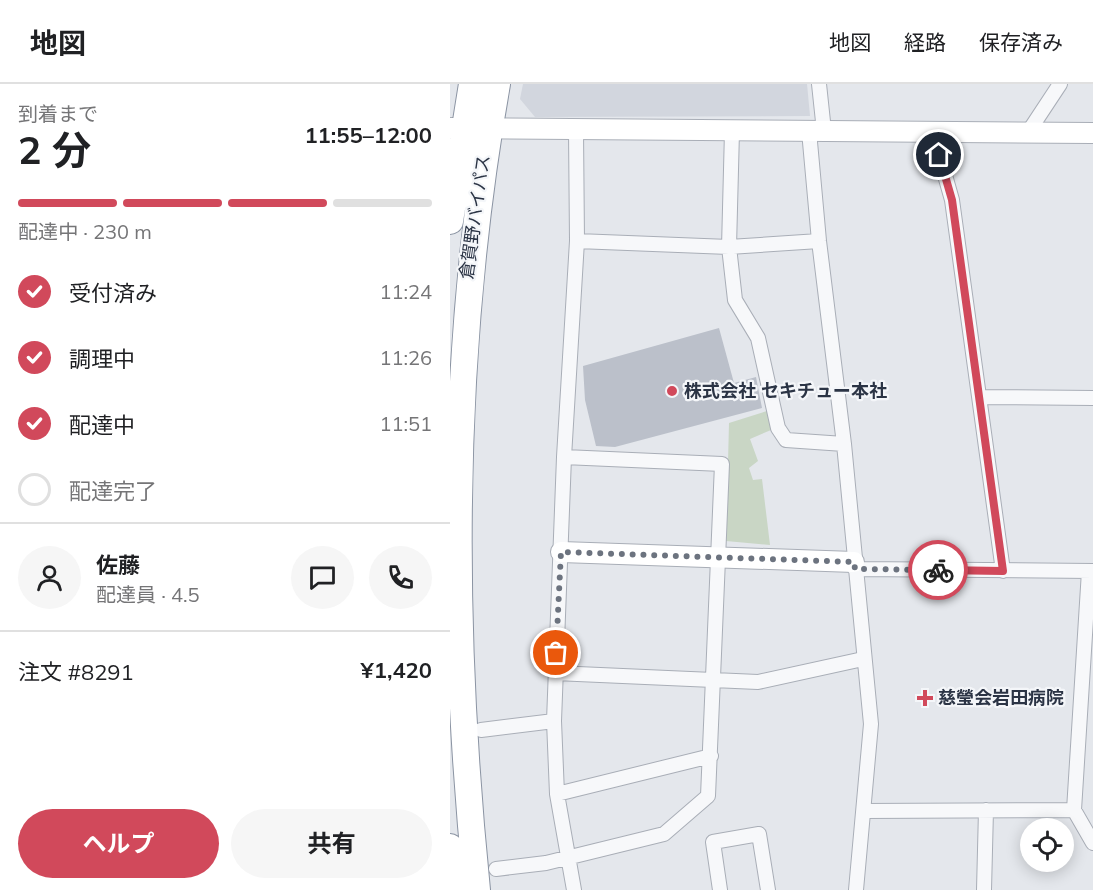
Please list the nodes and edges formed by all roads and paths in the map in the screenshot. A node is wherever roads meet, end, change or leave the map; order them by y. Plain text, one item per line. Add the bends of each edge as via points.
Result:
1 (472, 84) edge
2 (497, 84) edge
3 (819, 84) edge
4 (1059, 84) edge
5 (467, 129) edge
6 (576, 131) junction
7 (732, 131) junction
8 (817, 131) junction
9 (933, 133) junction
10 (1093, 133) edge
11 (1027, 134) junction
12 (450, 221) edge
13 (577, 241) junction
14 (819, 241) junction
15 (729, 247) junction
16 (981, 397) junction
17 (1093, 398) edge
18 (844, 444) junction
19 (564, 457) junction
20 (561, 552) junction
21 (719, 557) junction
22 (855, 566) junction
23 (1003, 571) junction
24 (1091, 571) edge
25 (863, 659) junction
26 (555, 673) junction
27 (713, 681) junction
28 (554, 721) junction
29 (481, 730) dead end
30 (711, 756) junction
31 (557, 794) junction
32 (986, 810) junction
33 (1074, 810) junction
34 (864, 811) junction
35 (1093, 843) edge
36 (450, 847) edge
37 (567, 858) junction
38 (496, 869) dead end
39 (456, 890) edge
40 (477, 890) edge
41 (574, 890) edge
42 (720, 890) edge
43 (768, 890) edge
44 (856, 890) edge
45 (984, 890) edge

1 - 5 highway, 倉賀野バイパス
2 - 5 highway, 倉賀野バイパス
3 - 8 street
4 - 11 street
5 - 6 street
5 - 12 highway, 倉賀野バイパス
5 - 40 highway, 倉賀野バイパス via 468,271 456,384 452,500 460,732
6 - 7 street
6 - 13 street
7 - 8 street
7 - 15 street
8 - 9 street
8 - 14 street
9 - 11 street
9 - 16 street via 952,200
10 - 11 street
13 - 15 street
13 - 19 street
14 - 15 street
14 - 18 street
15 - 18 street via 735,300 758,338 778,428 786,440
16 - 17 street
16 - 23 street
18 - 22 street
19 - 20 street
19 - 21 street via 722,464
20 - 21 street
20 - 26 street
21 - 22 street
21 - 27 street
22 - 23 street
22 - 25 street
23 - 24 street
24 - 33 street
25 - 27 street via 758,682
25 - 34 street via 871,724
26 - 27 street
26 - 28 street
27 - 30 street
28 - 29 street
28 - 31 street
30 - 31 street
30 - 37 street via 708,796 664,834
31 - 37 street
32 - 33 street
32 - 34 street
32 - 45 street
33 - 35 street
34 - 44 street
36 - 39 highway
37 - 38 street
37 - 41 street
42 - 43 street via 713,842 759,834

